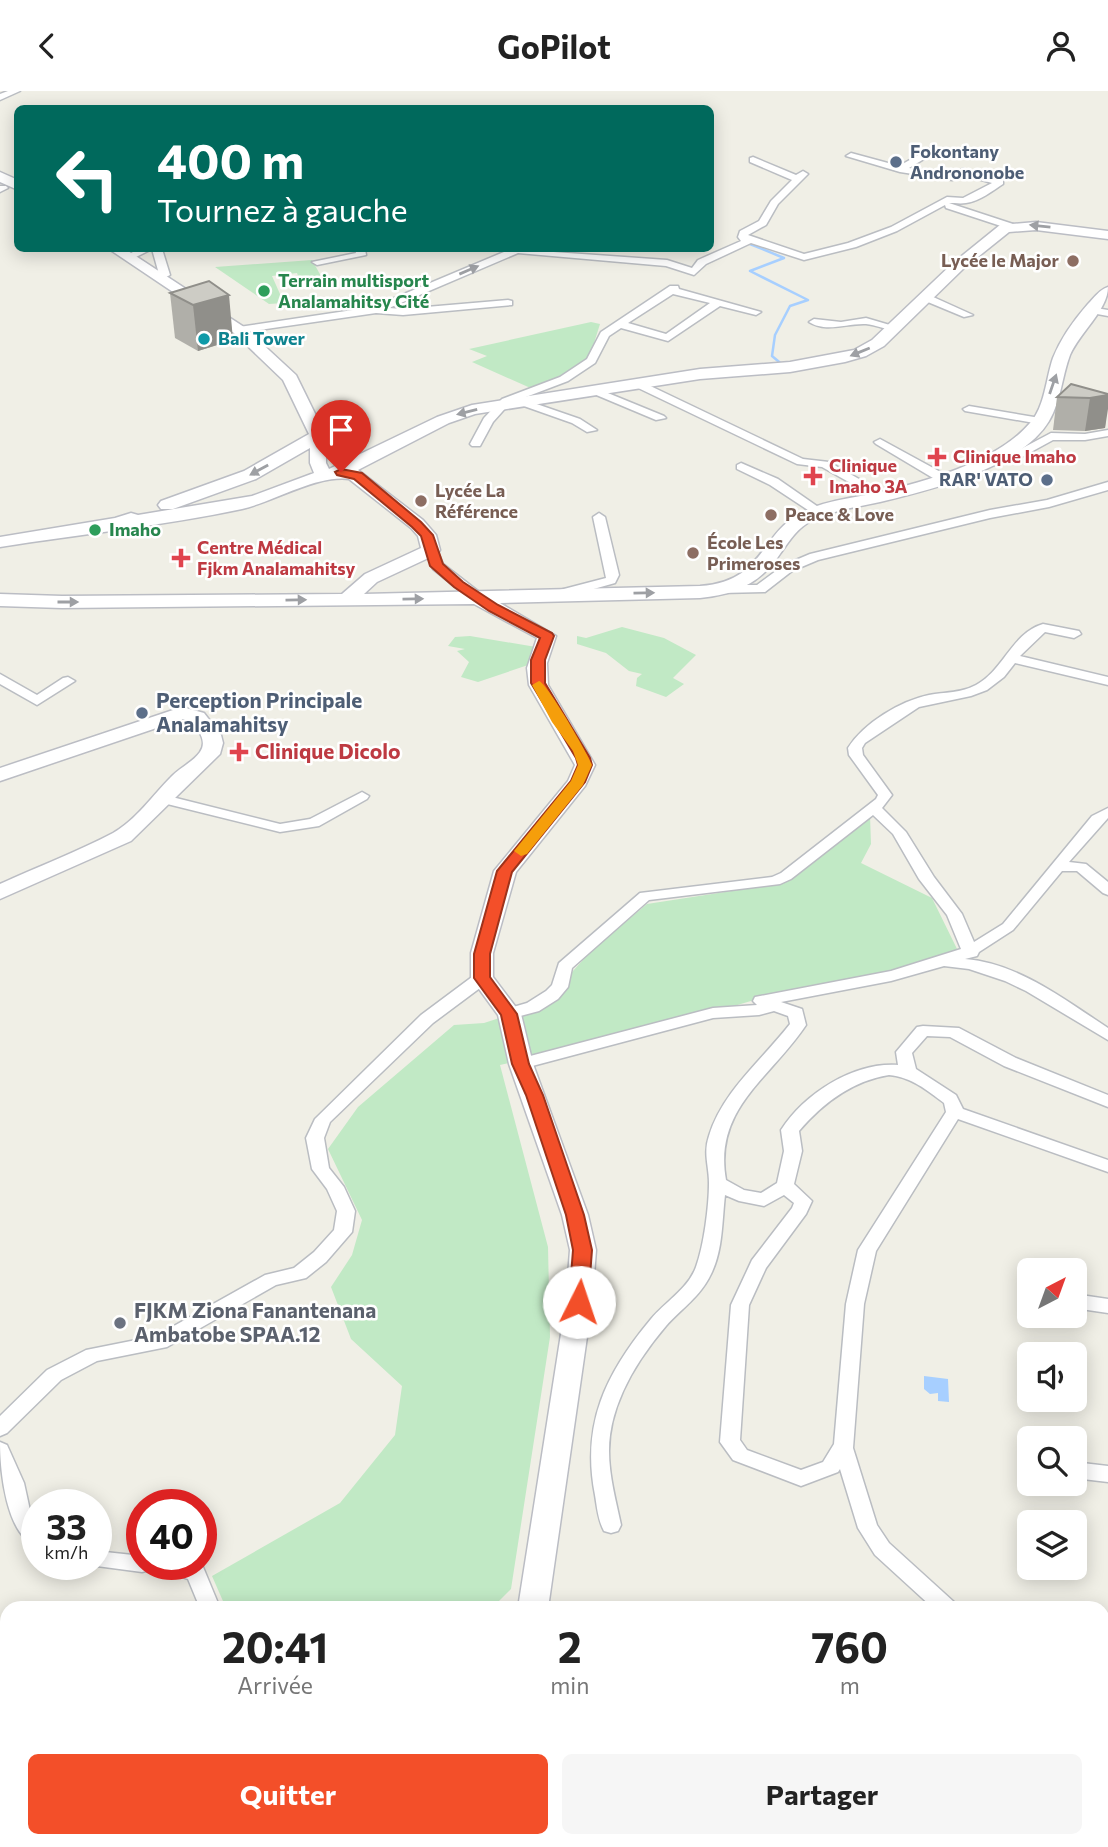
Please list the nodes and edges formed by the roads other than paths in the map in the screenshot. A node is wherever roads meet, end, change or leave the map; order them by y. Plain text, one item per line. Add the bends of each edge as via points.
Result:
1 (16, 91) edge
2 (0, 97) edge
3 (933, 150) dead end
4 (851, 156) dead end
5 (753, 160) dead end
6 (900, 169) junction
7 (941, 203) junction
8 (1010, 226) junction
9 (1108, 235) edge
10 (743, 237) junction
11 (122, 252) edge
12 (140, 252) edge
13 (157, 252) edge
14 (360, 252) edge
15 (511, 252) edge
16 (550, 252) edge
17 (130, 256) junction
18 (317, 261) dead end
19 (160, 277) junction
20 (1108, 292) edge
21 (927, 298) junction
22 (718, 302) junction
23 (508, 303) dead end
24 (375, 310) junction
25 (1090, 310) junction
26 (756, 312) dead end
27 (1108, 313) edge
28 (968, 315) dead end
29 (814, 323) dead end
30 (618, 324) junction
31 (895, 327) junction
32 (239, 330) junction
33 (638, 384) junction
34 (598, 392) junction
35 (525, 403) junction
36 (498, 407) junction
37 (968, 409) dead end
38 (660, 418) dead end
39 (1040, 421) junction
40 (591, 430) dead end
41 (1108, 433) edge
42 (318, 436) junction
43 (880, 442) dead end
44 (476, 444) dead end
45 (995, 456) junction
46 (741, 467) dead end
47 (333, 474) junction
48 (942, 478) junction
49 (1108, 486) edge
50 (883, 496) junction
51 (818, 511) junction
52 (599, 517) dead end
53 (119, 523) junction
54 (0, 541) edge
55 (431, 550) junction
56 (721, 589) junction
57 (556, 595) junction
58 (478, 598) junction
59 (347, 599) junction
60 (0, 600) edge
61 (1074, 634) dead end
62 (1010, 658) junction
63 (68, 681) dead end
64 (1108, 681) edge
65 (3, 684) edge
66 (0, 775) edge
67 (362, 796) dead end
68 (160, 798) junction
69 (875, 809) junction
70 (1108, 812) edge
71 (1060, 866) junction
72 (1108, 890) edge
73 (0, 892) edge
74 (971, 953) junction
75 (937, 964) junction
76 (482, 978) junction
77 (713, 1013) junction
78 (509, 1014) junction
79 (1108, 1035) edge
80 (521, 1064) junction
81 (908, 1072) junction
82 (1108, 1101) edge
83 (954, 1112) junction
84 (1108, 1166) edge
85 (718, 1183) junction
86 (785, 1186) junction
87 (1087, 1303) edge
88 (1108, 1306) edge
89 (0, 1427) edge
90 (843, 1448) junction
91 (0, 1450) edge
92 (1087, 1472) edge
93 (1108, 1474) edge
94 (21, 1514) edge
95 (611, 1525) dead end
96 (199, 1580) edge
97 (206, 1601) edge
98 (528, 1601) edge
99 (939, 1601) edge

1 - 2 street
3 - 6 street
4 - 6 street
5 - 10 street via 800,176 774,203 763,223
6 - 7 street via 952,177 963,172 1000,182 964,201
7 - 8 street
7 - 10 street via 894,229 804,257
9 -> 8 main road
8 - 21 main road via 958,266
10 - 16 street via 747,243 702,263 694,272 667,263
11 - 17 main road
12 - 17 street
13 - 19 street via 165,275
14 - 18 street
24 -> 15 street
17 - 19 main road
19 - 32 main road
20 - 25 main road
21 - 28 street
21 - 31 main road
22 - 26 street
22 - 30 street via 672,289
22 - 30 street via 668,338
23 - 24 street via 403,313
24 - 32 street
25 - 27 street
39 -> 25 main road via 1062,356
29 - 31 street via 866,321
30 - 36 street via 605,334 591,361 564,379
31 -> 33 main road via 868,349 839,359
32 - 42 main road via 290,378
33 - 34 main road
33 - 50 street via 801,462 825,464
34 - 35 main road
34 - 38 street
35 - 36 main road
35 - 40 street
36 - 44 street
36 -> 47 main road via 443,420
37 - 39 street
39 - 45 main road
41 - 45 street via 1051,436 1020,454
42 - 47 main road via 318,463
42 -> 53 main road via 250,475
43 - 48 street
45 - 48 main road
46 - 51 street
47 - 53 main road via 255,500
47 - 55 main road via 358,476 417,524 427,535
48 - 50 main road
49 - 56 street via 814,557 788,568 760,590
50 - 51 main road
51 - 56 main road via 782,534 759,570 737,585
52 - 57 street via 611,580
53 - 54 main road
55 - 58 street via 437,566
55 - 59 main road via 371,578
57 -> 56 main road
57 - 58 main road
59 -> 58 main road
58 - 76 main road via 547,636 538,660 538,683 585,765 578,782 505,871 482,954
60 -> 59 main road
61 - 62 street via 1044,628 1031,634
62 - 64 street
62 - 69 street via 984,687 914,704 860,740 856,755 885,795
63 - 65 street via 37,701
66 - 68 main road via 173,715 197,717 214,743 210,754
67 - 68 street via 314,823 280,828
68 - 73 main road via 123,836
69 - 74 street via 899,832 954,914
69 - 78 street via 775,881 645,896 565,966 552,995
70 - 71 street
71 - 72 street via 1081,867
71 - 74 street via 996,939
74 - 75 street
75 - 77 street
75 - 79 street via 962,962 993,971
76 - 78 main road
76 - 89 street via 427,1019 323,1119 315,1138 321,1169 346,1211 343,1232 320,1257 300,1273 271,1280 160,1342 93,1355 54,1375
77 - 80 street
77 - 85 street via 774,1005 796,1013 799,1019 717,1130 712,1157
78 - 80 main road
80 - 98 main road via 583,1250 579,1302
81 - 82 street via 904,1052 923,1031 953,1032 1010,1062
81 - 83 street via 950,1099
81 - 86 street via 877,1069 848,1080 804,1113 790,1130 793,1151
83 - 84 street
83 - 90 street via 867,1250 855,1304
85 - 86 street via 739,1195 764,1200
85 - 95 street via 705,1269 632,1356 607,1412 600,1460
86 - 90 street via 803,1201 758,1265 740,1305 730,1442 740,1455 801,1478 831,1467
87 - 88 street
90 - 99 street via 868,1528 883,1549
91 - 94 street
92 - 93 street
96 - 97 street

